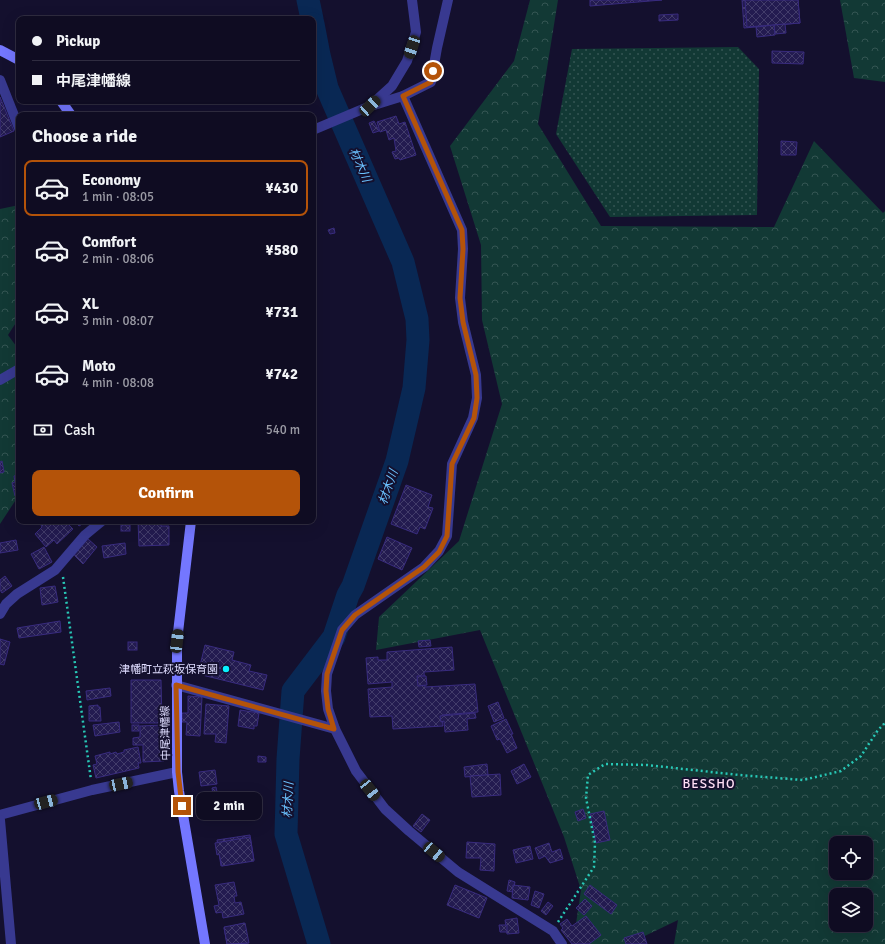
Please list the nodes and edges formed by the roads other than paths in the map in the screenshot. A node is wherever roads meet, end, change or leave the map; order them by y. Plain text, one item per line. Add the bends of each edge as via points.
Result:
1 (412, 0) edge
2 (448, 0) edge
3 (0, 50) edge
4 (16, 58) edge
5 (0, 80) edge
6 (403, 96) junction
7 (370, 106) junction
8 (16, 120) edge
9 (316, 129) edge
10 (16, 371) edge
11 (0, 380) edge
12 (98, 524) edge
13 (191, 524) edge
14 (0, 614) edge
15 (176, 685) junction
16 (334, 729) junction
17 (178, 772) junction
18 (0, 815) edge
19 (0, 820) edge
20 (11, 944) edge
21 (205, 944) edge
22 (562, 944) edge

1 - 7 street via 416,32 407,61 392,86
2 - 6 street via 431,82
3 - 4 main road
5 - 8 street
6 - 7 street
6 - 16 street via 462,230 461,304 476,375 477,398 474,418 452,464 447,536 439,552 424,567 355,615 342,630 327,674 328,709
7 - 9 street
10 - 11 street
12 - 14 street via 85,535 55,570 17,594
13 - 15 main road, 中尾津幡線 via 177,641
15 - 16 street
15 - 17 main road, 中尾津幡線
16 - 22 street via 356,771 385,809 458,872 552,931
17 - 18 street via 92,790
17 - 21 main road, 中尾津幡線
19 - 20 street

